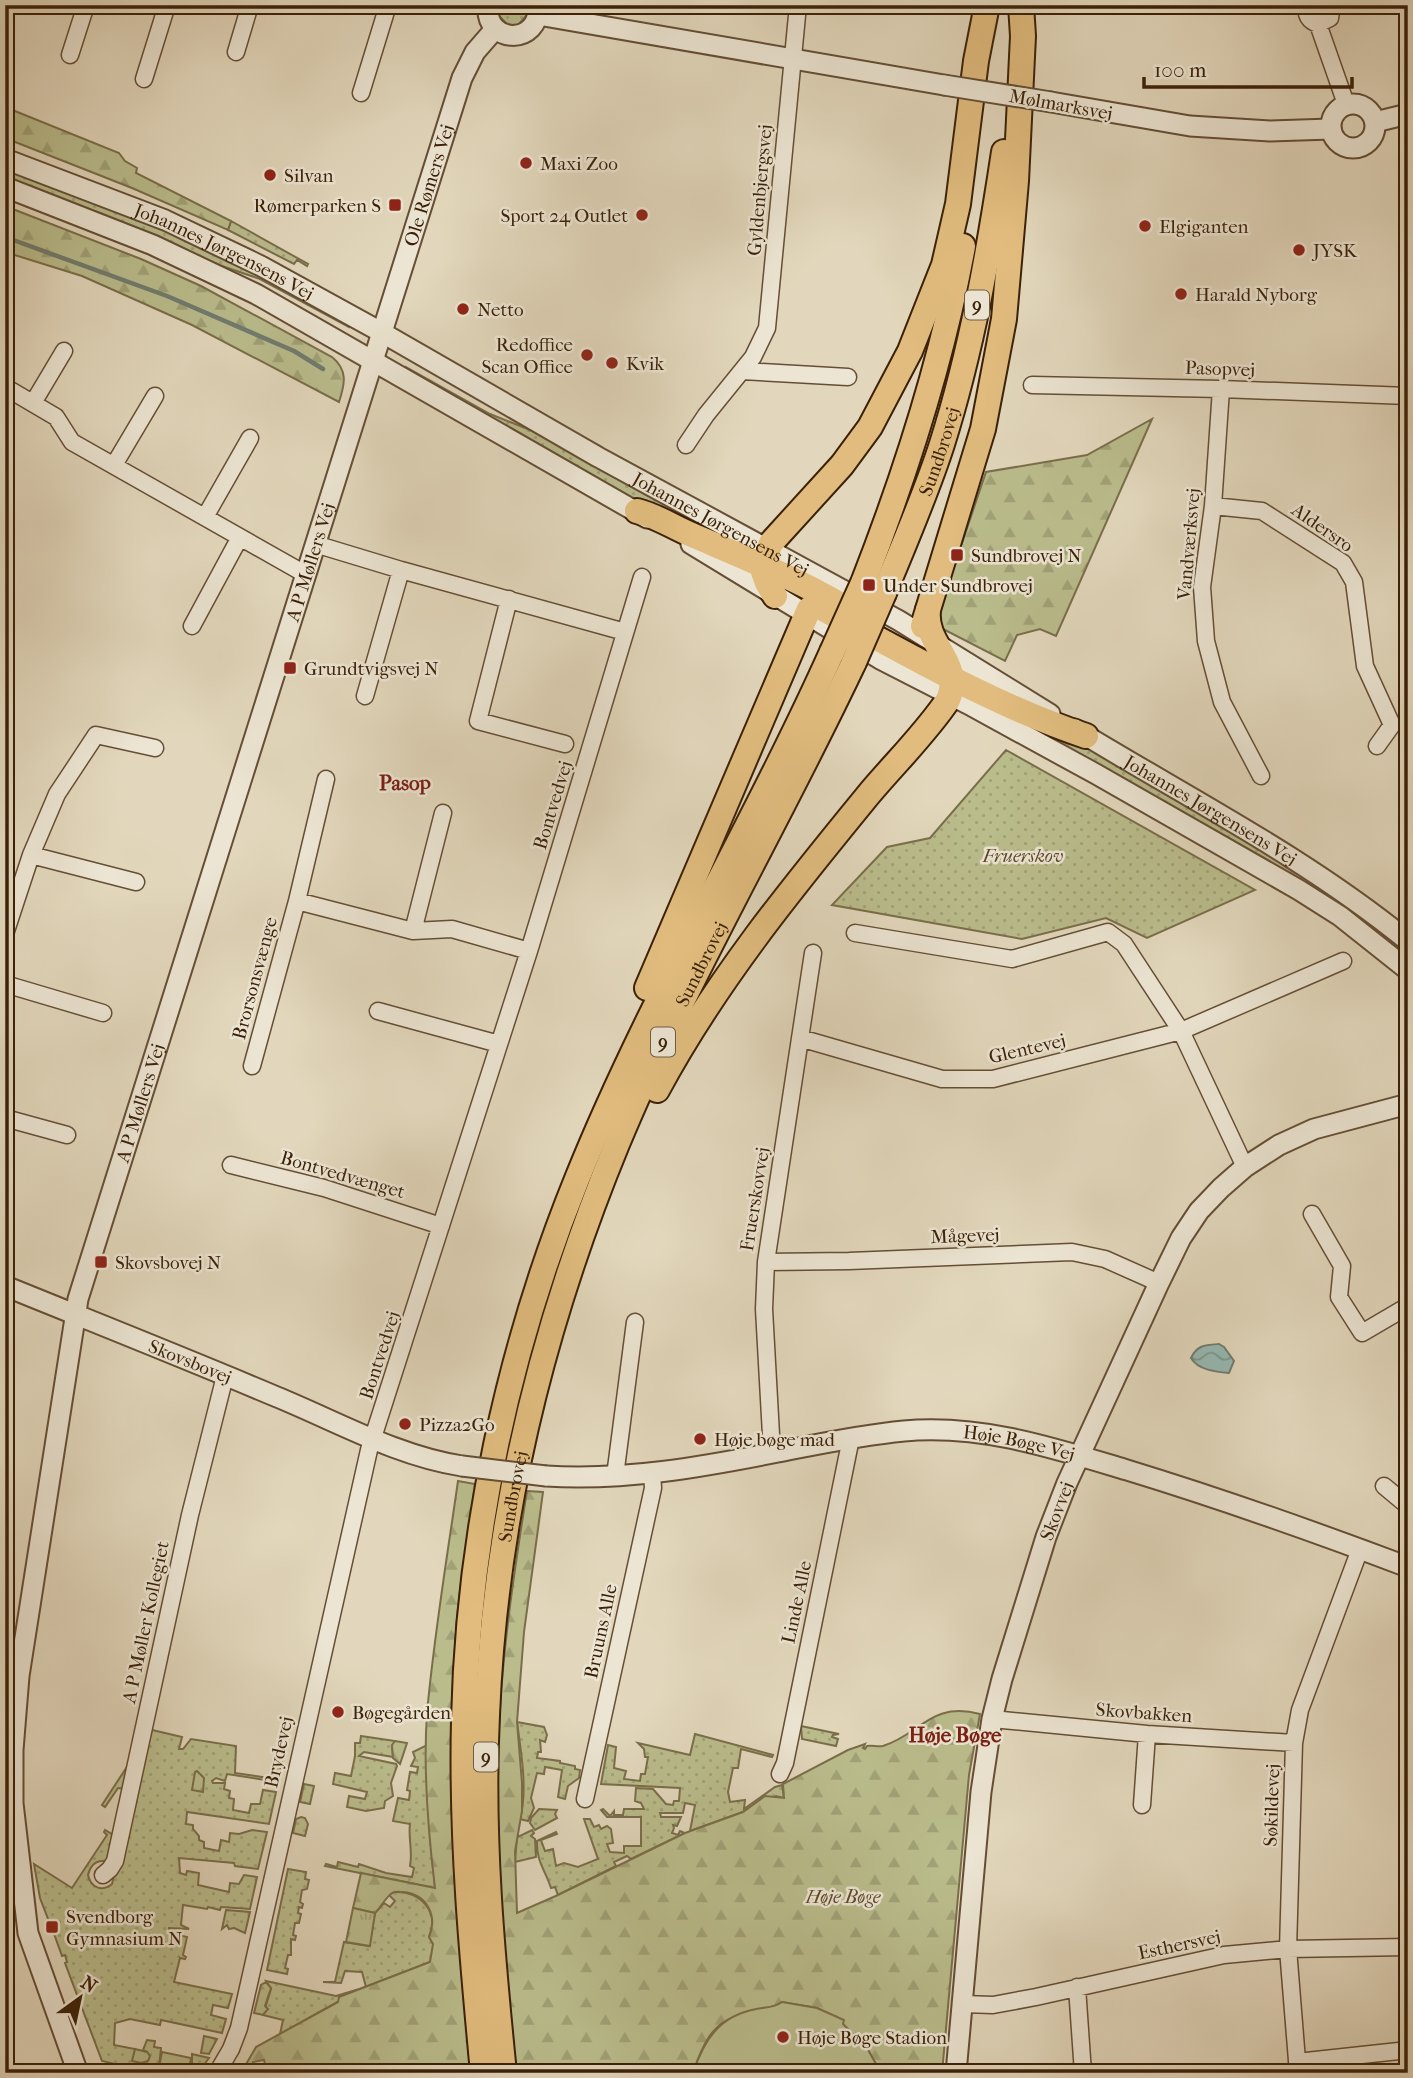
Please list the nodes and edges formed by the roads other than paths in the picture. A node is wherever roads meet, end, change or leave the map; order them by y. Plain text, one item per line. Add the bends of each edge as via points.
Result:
1 (86, 5) edge
2 (167, 5) edge
3 (250, 5) edge
4 (388, 5) edge
5 (488, 5) edge
6 (797, 5) edge
7 (988, 5) edge
8 (1015, 5) edge
9 (1021, 5) edge
10 (1307, 5) edge
11 (1332, 5) edge
12 (538, 10) edge
13 (1318, 24) junction
14 (495, 29) junction
15 (236, 52) dead end
16 (70, 55) dead end
17 (792, 59) junction
18 (144, 79) dead end
19 (362, 93) dead end
20 (1346, 104) junction
21 (1408, 114) edge
22 (1375, 122) junction
23 (1331, 129) junction
24 (5, 159) edge
25 (5, 187) edge
26 (377, 346) junction
27 (64, 351) dead end
28 (741, 371) junction
29 (848, 377) dead end
30 (1032, 385) dead end
31 (5, 387) edge
32 (1222, 389) junction
33 (155, 396) dead end
34 (1408, 397) edge
35 (33, 403) junction
36 (250, 438) dead end
37 (686, 445) dead end
38 (114, 465) junction
39 (1213, 506) junction
40 (637, 511) junction
41 (205, 517) junction
42 (240, 537) junction
43 (315, 544) junction
44 (766, 557) junction
45 (401, 570) junction
46 (305, 574) junction
47 (642, 577) dead end
48 (874, 588) junction
49 (775, 596) junction
50 (509, 599) junction
51 (806, 615) junction
52 (192, 626) dead end
53 (928, 630) junction
54 (625, 632) junction
55 (843, 657) junction
56 (951, 687) junction
57 (365, 696) dead end
58 (1086, 736) junction
59 (565, 744) dead end
60 (1377, 746) dead end
61 (155, 748) dead end
62 (1261, 776) dead end
63 (326, 779) dead end
64 (443, 813) dead end
65 (31, 855) junction
66 (136, 882) dead end
67 (297, 901) junction
68 (413, 931) junction
69 (855, 933) dead end
70 (5, 934) edge
71 (1408, 941) edge
72 (529, 951) junction
73 (813, 953) dead end
74 (1343, 961) dead end
75 (1408, 970) edge
76 (5, 984) edge
77 (378, 1011) dead end
78 (103, 1013) dead end
79 (1181, 1031) junction
80 (800, 1038) junction
81 (499, 1044) junction
82 (252, 1066) dead end
83 (1408, 1104) edge
84 (5, 1118) edge
85 (67, 1135) dead end
86 (231, 1165) dead end
87 (1245, 1167) junction
88 (1312, 1214) dead end
89 (441, 1226) junction
90 (547, 1258) junction
91 (766, 1262) junction
92 (1160, 1283) junction
93 (5, 1286) edge
94 (1408, 1306) edge
95 (75, 1315) junction
96 (635, 1322) dead end
97 (225, 1376) junction
98 (374, 1438) junction
99 (851, 1438) junction
100 (522, 1443) junction
101 (772, 1453) junction
102 (1080, 1455) junction
103 (652, 1473) junction
104 (615, 1476) junction
105 (1384, 1486) dead end
106 (1408, 1506) edge
107 (1360, 1549) junction
108 (1408, 1567) edge
109 (992, 1719) junction
110 (1147, 1734) junction
111 (1294, 1743) junction
112 (780, 1774) dead end
113 (585, 1799) dead end
114 (1142, 1805) dead end
115 (103, 1875) dead end
116 (23, 1880) junction
117 (1408, 1947) edge
118 (1288, 1949) junction
119 (1077, 1987) junction
120 (962, 2004) junction
121 (1408, 2050) edge
122 (1298, 2067) edge
123 (78, 2073) edge
124 (90, 2073) edge
125 (217, 2073) edge
126 (484, 2073) edge
127 (504, 2073) edge
128 (956, 2073) edge
129 (1083, 2073) edge

1 - 16 street
2 - 18 street
3 - 15 street
4 - 19 street
5 - 14 street
6 - 17 street, Gyldenbjergsvej
7 - 44 main road via 976,61 958,204 944,265 926,314 870,427 842,466 775,538
7 - 48 main road, Sundbrovej / 9 via 977,168 958,276
8 - 48 main road, Sundbrovej / 9 via 1006,136 985,271 957,393 941,446
9 - 53 main road via 1016,181 1004,319 983,429
10 - 13 street via 1309,18
11 - 13 street via 1330,18
12 - 14 street via 536,22 525,33 509,36
12 - 17 street, Mølmarksvej
13 - 20 street
14 - 26 street, Ole Rømers Vej via 464,72
17 - 23 street, Mølmarksvej, bridge via 1191,126
17 - 28 street, Gyldenbjergsvej via 767,328
20 - 22 street via 1368,109
20 - 23 street via 1332,117
21 - 22 street
22 - 23 street via 1370,140 1359,147 1344,146
24 - 26 street, Johannes Jørgensens Vej via 208,240
25 - 26 street, Johannes Jørgensens Vej via 122,232
26 - 40 street, Johannes Jørgensens Vej
26 - 43 street, A P Møllers Vej
26 - 44 street, Johannes Jørgensens Vej via 598,457
27 - 35 street
28 - 29 street
28 - 37 street, Gyldenbjergsvej
30 - 32 street, Pasopvej
31 - 35 street
32 - 34 street, Pasopvej
32 - 39 street, Vandværksvej
33 - 38 street
35 - 38 street via 55,417 72,442
36 - 41 street
38 - 41 street
39 - 60 street, Aldersro via 1262,511 1343,563 1354,582 1365,666 1392,725
39 - 62 street, Vandværksvej via 1202,587 1206,642 1222,702
40 - 44 main road via 690,534
40 - 49 street, Johannes Jørgensens Vej
41 - 42 street
42 - 46 street
42 - 52 street
43 - 45 street
43 - 46 street, A P Møllers Vej
44 - 49 main road via 766,583
44 - 53 main road via 897,638 913,641
45 - 50 street
45 - 57 street
46 - 95 street, A P Møllers Vej
47 - 54 street, Bontvedvej
48 - 55 main road, Sundbrovej / 9, bridge
49 - 51 street, Johannes Jørgensens Vej
50 - 54 street
50 - 59 street via 478,721
51 - 56 main road via 809,609 821,608
51 - 90 main road via 596,1108 572,1170
53 - 56 main road via 949,663
53 - 58 street, Johannes Jørgensens Vej
54 - 72 street, Bontvedvej
55 - 90 main road, Sundbrovej / 9 via 795,732 654,1007
55 - 100 main road, Sundbrovej / 9 via 815,742 684,999 618,1141 560,1298
56 - 58 main road
56 - 75 street, Johannes Jørgensens Vej via 1299,890
56 - 100 main road via 943,709 753,940 700,1014 665,1074 600,1218
58 - 71 street, Johannes Jørgensens Vej via 1287,854
61 - 65 street via 96,735 57,794
63 - 67 street, Brorsonsvænge
64 - 68 street
65 - 66 street
65 - 70 street
67 - 68 street, Brorsonsvænge
67 - 82 street, Brorsonsvænge
68 - 72 street, Brorsonsvænge via 452,929
69 - 79 street via 1012,959 1108,932 1124,944
72 - 81 street, Bontvedvej
73 - 80 street, Fruerskovvej
74 - 79 street, Glentevej
76 - 78 street
77 - 81 street
79 - 80 street, Glentevej via 993,1079 942,1079
79 - 87 street
80 - 91 street, Fruerskovvej
81 - 89 street, Bontvedvej
83 - 87 street, Skovvej via 1314,1129
84 - 85 street
86 - 89 street, Bontvedvænget via 324,1188
87 - 92 street, Skovvej via 1199,1212
88 - 94 street via 1342,1266 1339,1297 1362,1333
89 - 98 street, Bontvedvej
90 - 126 main road, Sundbrovej / 9 via 499,1437 466,1665 465,1837
91 - 92 street, Mågevej via 1072,1252 1105,1259
91 - 101 street, Fruerskovvej
92 - 102 street, Skovvej
93 - 95 street, Skovsbovej
95 - 97 street, Skovsbovej
95 - 116 street, A P Møllers Vej via 15,1713 13,1803
96 - 104 street
97 - 98 street, Skovsbovej
97 - 115 street, A P Møller Kollegiet via 114,1861
98 - 104 street, Høje Bøge Vej, bridge via 414,1455 462,1466 546,1476
98 - 125 street, Brydevej via 239,2028
99 - 101 street, Høje Bøge Vej
99 - 102 street, Høje Bøge Vej via 914,1430 979,1433
99 - 112 street, Linde Alle
100 - 127 main road, Sundbrovej / 9 via 502,1554 487,1717 489,1924
101 - 103 street, Høje Bøge Vej
102 - 107 street, Høje Bøge Vej
102 - 109 street, Skovvej via 1046,1537
103 - 104 street, Høje Bøge Vej
103 - 113 street, Bruuns Alle via 653,1488
105 - 106 street
107 - 108 street, Høje Bøge Vej
107 - 111 street, Søkildevej via 1300,1710
109 - 110 street, Skovbakken
109 - 120 street, Skovvej
110 - 111 street, Skovbakken
110 - 114 street
111 - 118 street, Søkildevej
116 - 123 street, A P Møllers Vej via 31,1944
116 - 124 street, A P Møllers Vej via 39,1938
117 - 118 street, Esthersvej
118 - 119 street, Esthersvej via 1224,1955
118 - 122 street, Søkildevej
119 - 120 street, Esthersvej via 993,2005
119 - 129 street
120 - 128 street, Skovvej
121 - 122 street

